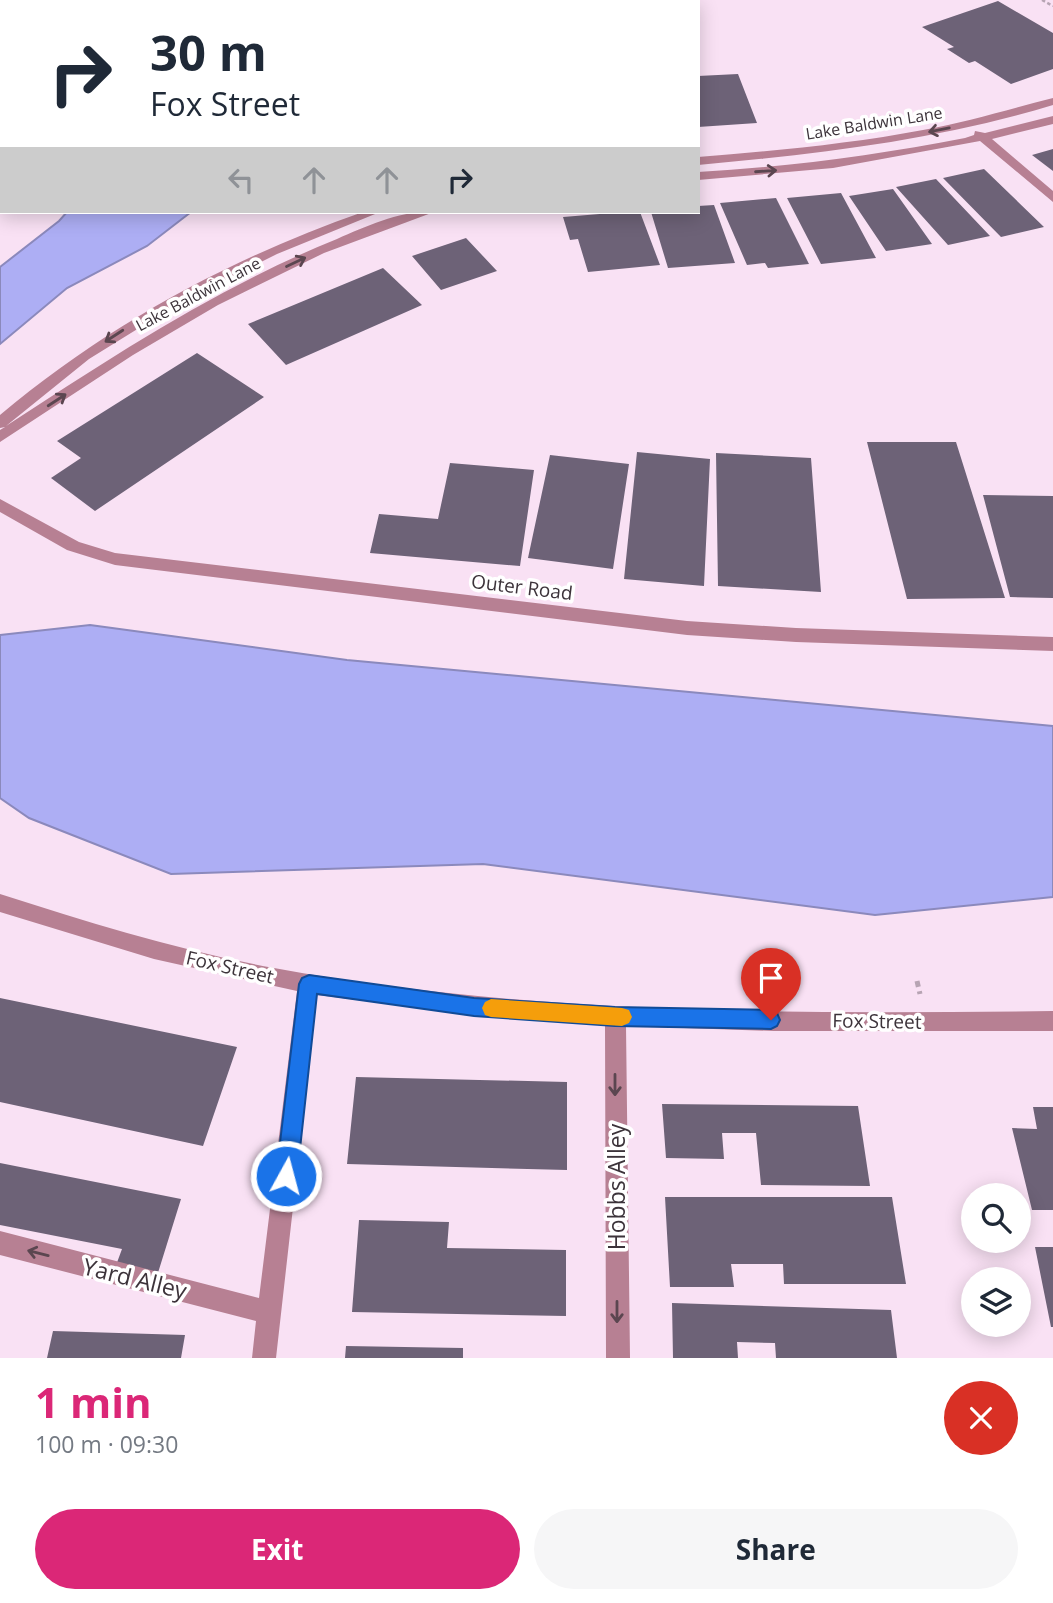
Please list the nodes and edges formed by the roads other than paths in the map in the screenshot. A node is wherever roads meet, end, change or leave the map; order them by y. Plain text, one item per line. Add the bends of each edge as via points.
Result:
1 (1053, 101) edge
2 (1053, 120) edge
3 (969, 124) junction
4 (984, 138) junction
5 (700, 161) edge
6 (700, 176) edge
7 (1053, 198) edge
8 (368, 214) edge
9 (421, 214) edge
10 (0, 423) edge
11 (0, 437) edge
12 (0, 505) edge
13 (1053, 644) edge
14 (0, 902) edge
15 (309, 984) junction
16 (615, 1017) junction
17 (1053, 1021) edge
18 (0, 1243) edge
19 (271, 1313) junction
20 (264, 1358) edge
21 (618, 1358) edge

1 - 3 street, Lake Baldwin Lane
2 - 4 street, Lake Baldwin Lane
3 - 4 street
3 -> 5 street, Lake Baldwin Lane via 798,153
6 -> 4 street, Lake Baldwin Lane via 845,163
4 - 7 street
8 -> 10 street, Lake Baldwin Lane via 311,233 206,282 119,332 44,384
11 -> 9 street, Lake Baldwin Lane via 146,340 246,286 382,226
12 - 13 street, Outer Road via 73,546 115,559 687,628
14 - 15 street, Fox Street via 123,943
15 - 16 street, Fox Street via 474,1007
15 - 19 street
16 - 17 street, Fox Street
16 -> 21 street, Hobbs Alley
19 -> 18 street, Yard Alley
19 - 20 street

